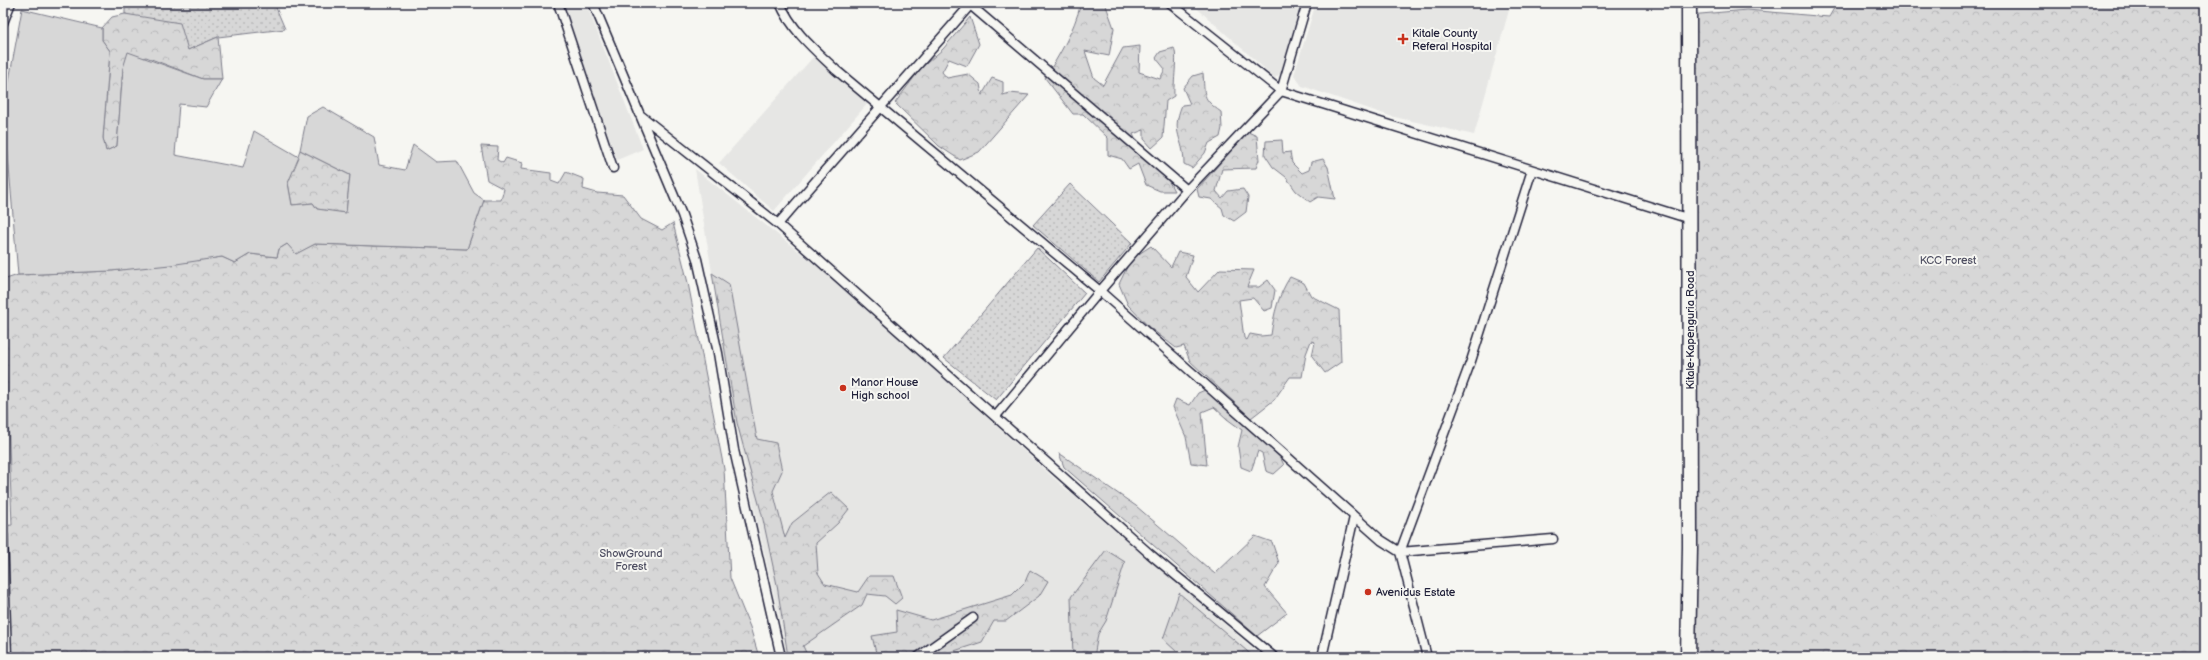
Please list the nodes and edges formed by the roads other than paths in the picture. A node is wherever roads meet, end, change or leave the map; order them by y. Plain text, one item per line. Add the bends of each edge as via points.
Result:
1 (11, 3) edge
2 (558, 3) edge
3 (593, 3) edge
4 (780, 3) edge
5 (1170, 3) edge
6 (1307, 3) edge
7 (1689, 3) edge
8 (970, 4) edge
9 (3, 23) edge
10 (1281, 90) junction
11 (881, 108) junction
12 (638, 112) junction
13 (612, 168) dead end
14 (1532, 170) junction
15 (1187, 190) junction
16 (1690, 219) junction
17 (778, 224) junction
18 (1100, 291) junction
19 (996, 416) junction
20 (1354, 517) junction
21 (3, 535) edge
22 (1553, 539) dead end
23 (1400, 552) junction
24 (973, 618) dead end
25 (7, 657) edge
26 (781, 657) edge
27 (918, 657) edge
28 (1274, 657) edge
29 (1322, 657) edge
30 (1427, 657) edge
31 (1688, 657) edge

1 - 9 street
2 - 13 street via 604,136
3 - 12 street
4 - 11 street via 787,19 811,46
5 - 10 street
6 - 10 street
7 - 16 highway, Kitale-Kapenguria Road
8 - 11 street
8 - 15 street
10 - 14 street
10 - 15 street
11 - 17 street
11 - 18 street
12 - 17 street
12 - 26 street via 682,215 697,259 718,353 734,450
14 - 16 street
14 - 23 street via 1471,361
15 - 18 street
16 - 31 highway, Kitale-Kapenguria Road
17 - 19 street
18 - 19 street
18 - 20 street
19 - 28 street via 1150,554
20 - 23 street
20 - 29 street
21 - 25 street
22 - 23 street
23 - 30 street
24 - 27 street

